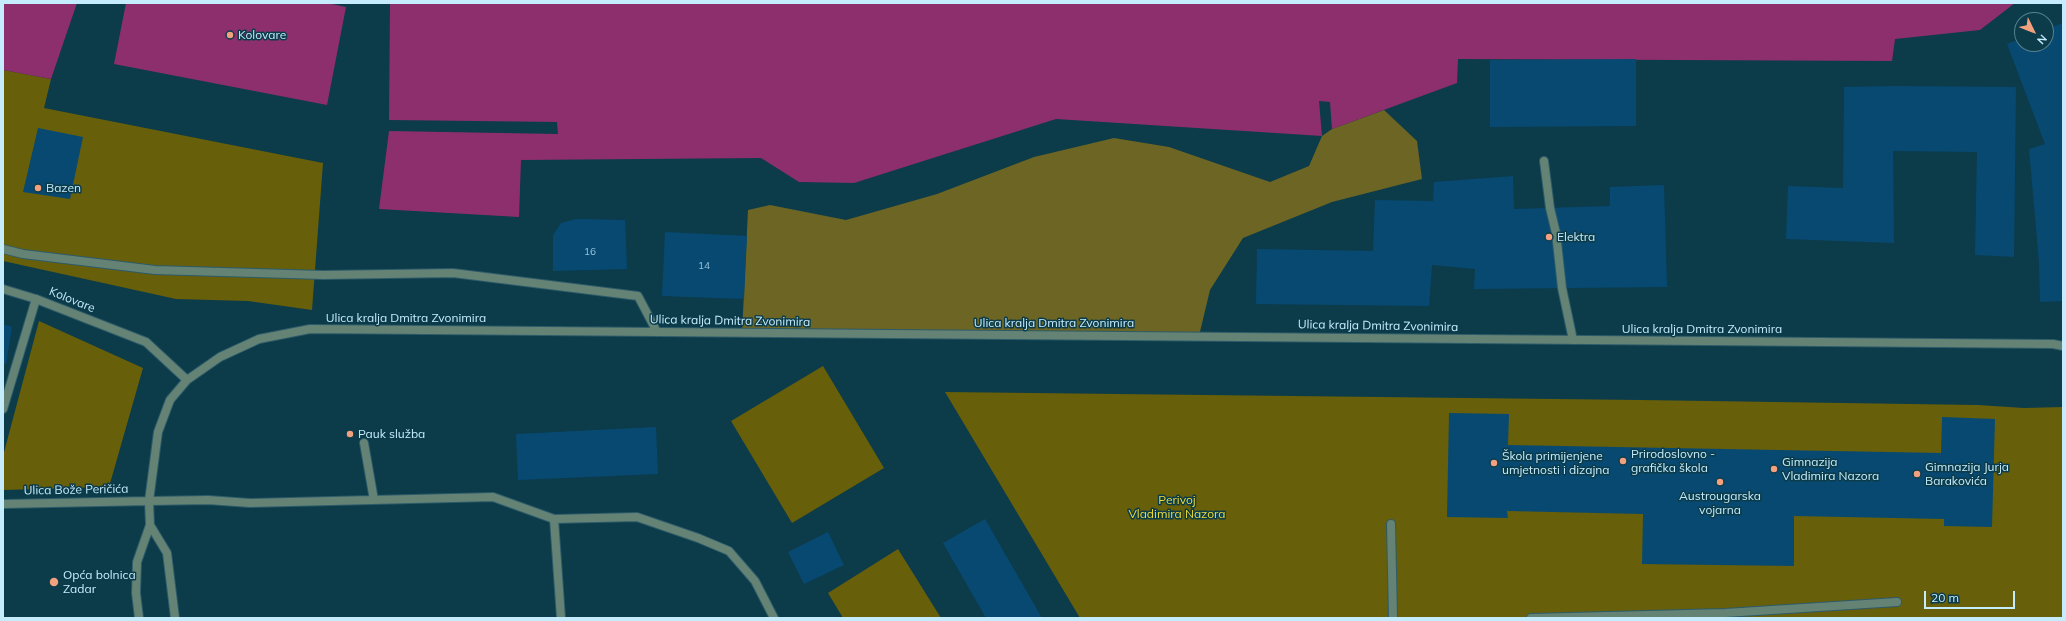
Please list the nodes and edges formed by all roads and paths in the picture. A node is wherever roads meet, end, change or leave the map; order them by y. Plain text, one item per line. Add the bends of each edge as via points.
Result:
1 (1544, 161) dead end
2 (3, 249) edge
3 (3, 289) edge
4 (36, 299) junction
5 (657, 332) junction
6 (1573, 340) junction
7 (2063, 346) edge
8 (187, 380) junction
9 (3, 409) edge
10 (364, 443) dead end
11 (374, 500) junction
12 (149, 501) junction
13 (3, 504) edge
14 (554, 519) junction
15 (1391, 524) dead end
16 (150, 525) junction
17 (1897, 602) dead end
18 (139, 618) edge
19 (175, 618) edge
20 (561, 618) edge
21 (774, 618) edge
22 (1392, 618) edge
23 (1531, 618) edge

1 - 6 street via 1562,288
2 - 5 street via 23,254 154,270 323,275 453,273 615,293 638,296
3 - 4 street, Kolovare
4 - 8 street, Kolovare via 146,342
4 - 9 street
5 - 6 street, Ulica kralja Dmitra Zvonimira
5 - 8 street, Ulica kralja Dmitra Zvonimira via 310,329 259,339 220,357
6 - 7 street, Ulica kralja Dmitra Zvonimira
8 - 12 street, Ulica kralja Dmitra Zvonimira via 170,400 158,432
10 - 11 street
11 - 12 street, Ulica Bože Peričića via 250,503 208,500
11 - 14 street, Ulica Bože Peričića via 493,497
12 - 13 street, Ulica Bože Peričića
12 - 16 street, Ulica kralja Dmitra Zvonimira
14 - 20 street
14 - 21 street via 637,517 730,551 755,581
15 - 22 street
16 - 18 street via 137,562 136,593
16 - 19 street via 167,553
17 - 23 street via 1725,613

